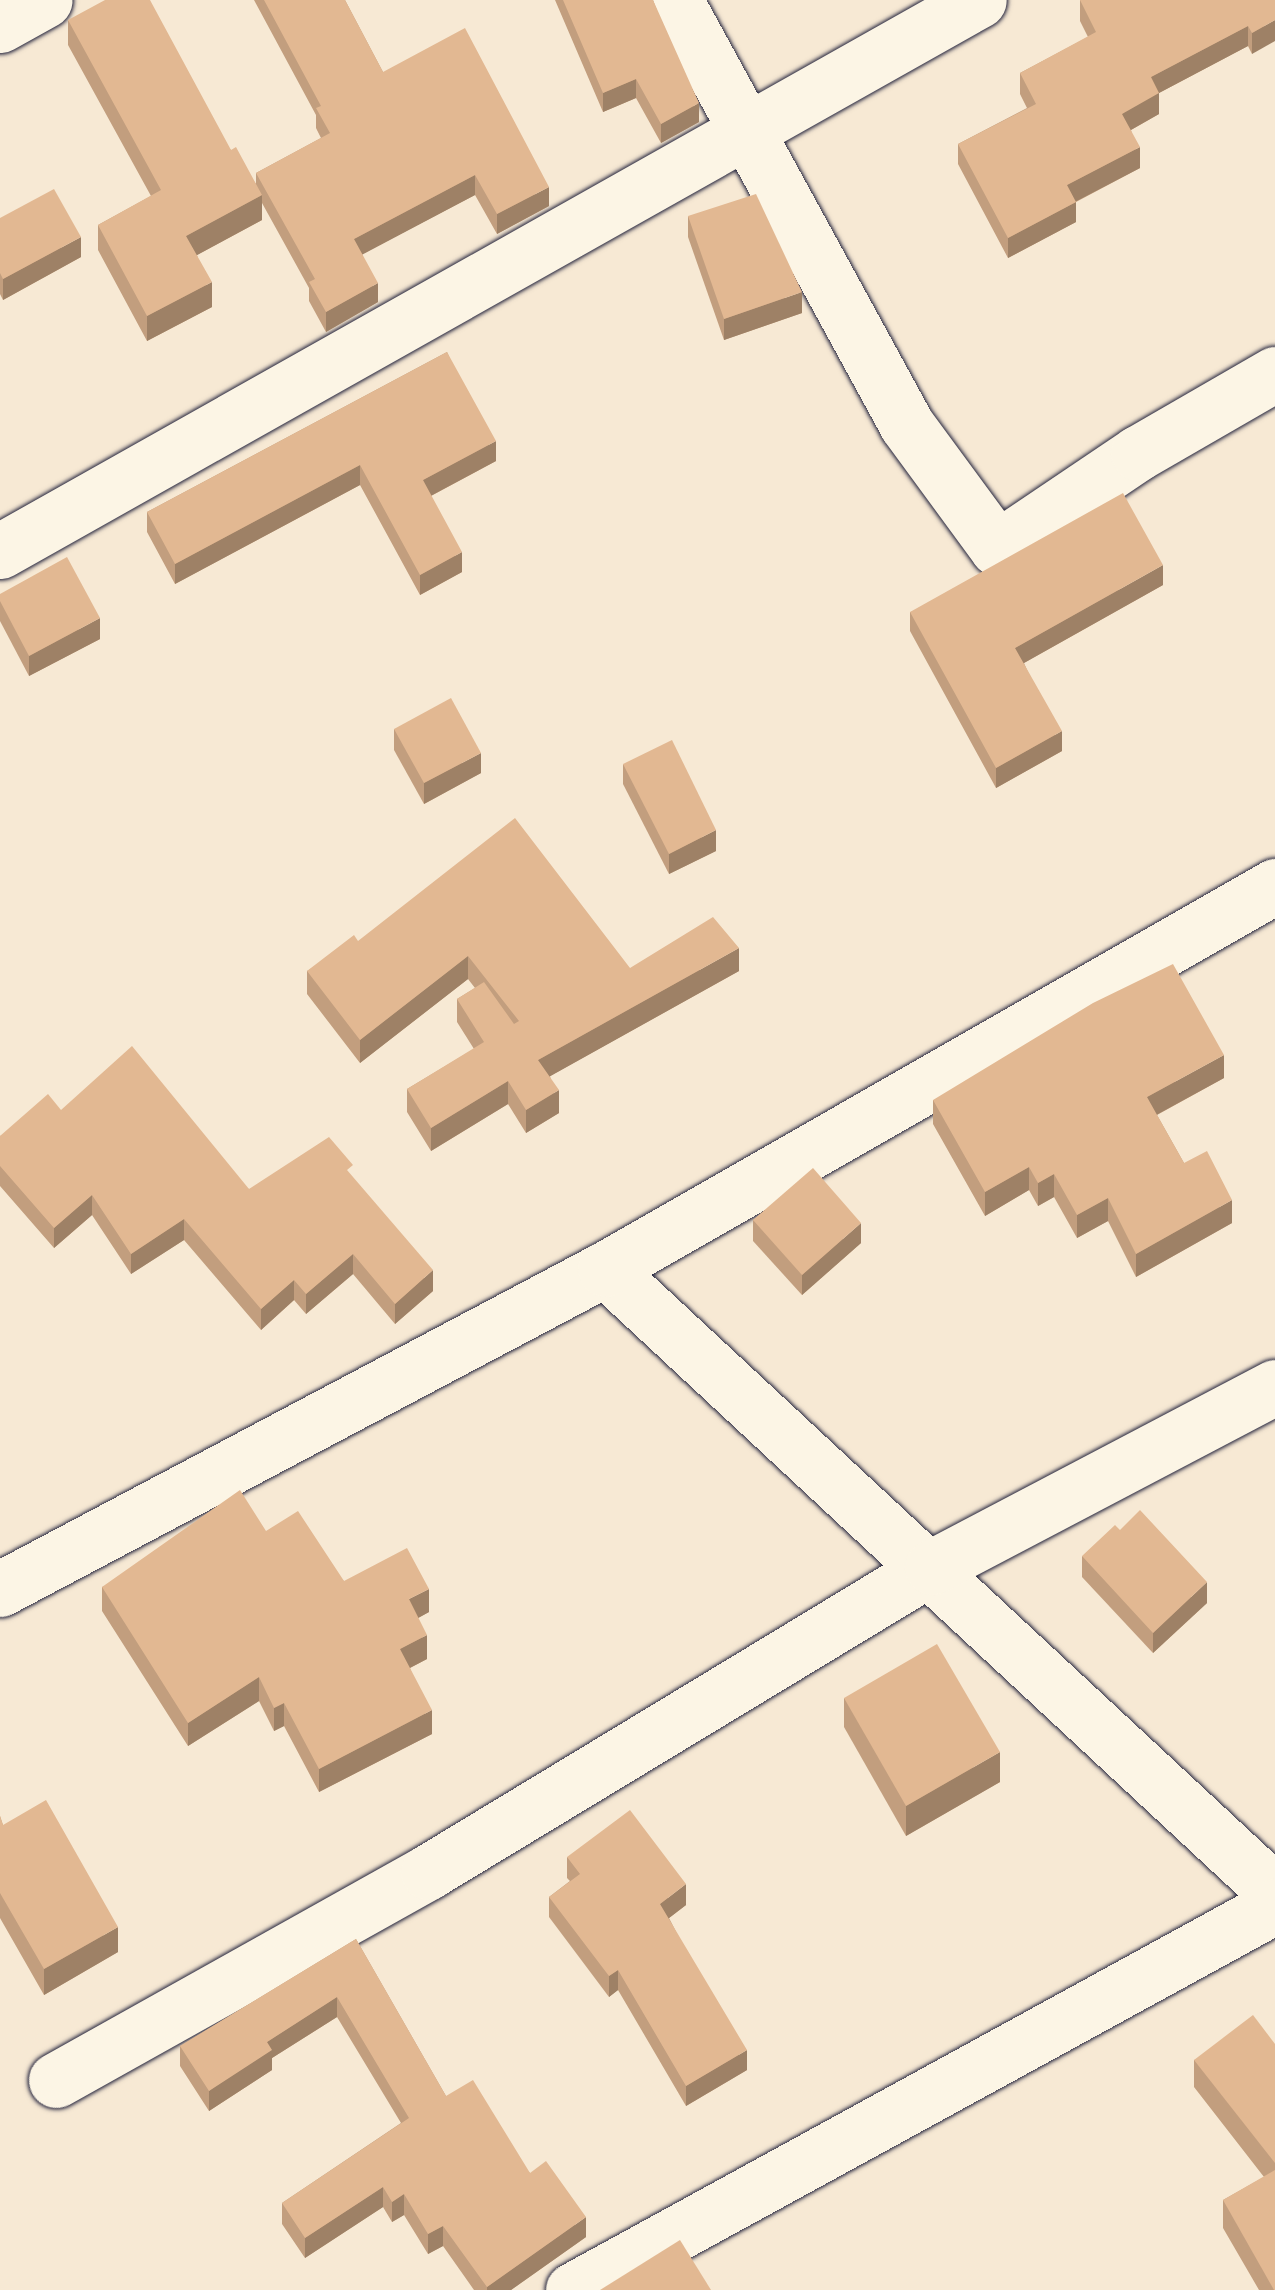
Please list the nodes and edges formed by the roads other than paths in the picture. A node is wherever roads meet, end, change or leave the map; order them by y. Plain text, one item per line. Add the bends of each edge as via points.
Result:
1 (45, 0) edge
2 (674, 0) edge
3 (978, 0) edge
4 (0, 26) edge
5 (748, 130) junction
6 (1275, 374) edge
7 (0, 551) edge
8 (1275, 886) edge
9 (606, 1270) junction
10 (1275, 1387) edge
11 (932, 1567) junction
12 (0, 1589) edge
13 (1275, 1892) edge
14 (1275, 1906) edge
15 (56, 2080) dead end
16 (573, 2290) edge

1 - 4 street
2 - 5 street
3 - 5 street
5 - 6 street via 906,424 997,548 1138,453
5 - 7 street
8 - 9 street
9 - 11 street
9 - 12 street
10 - 11 street
11 - 13 street
11 - 15 street via 428,1872
14 - 16 street

